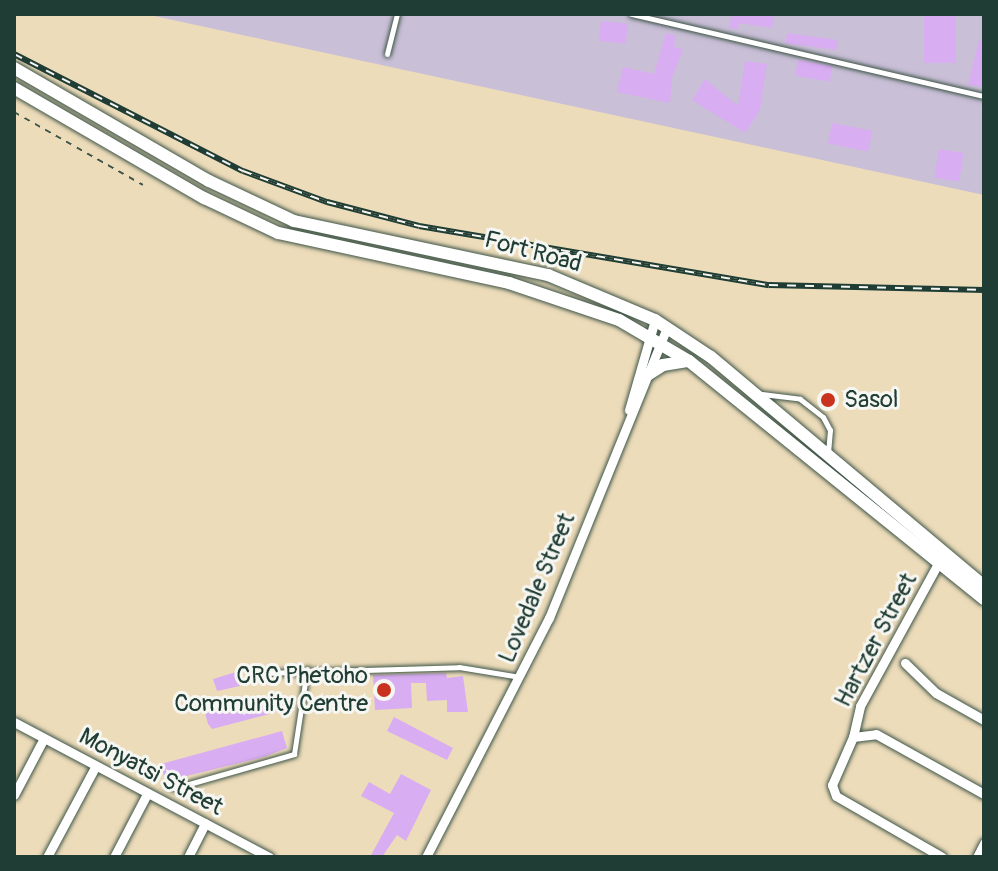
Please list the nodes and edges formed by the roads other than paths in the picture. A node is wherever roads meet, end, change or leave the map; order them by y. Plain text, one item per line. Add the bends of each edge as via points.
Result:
1 (397, 14) edge
2 (631, 14) edge
3 (387, 54) dead end
4 (14, 68) edge
5 (14, 88) edge
6 (984, 96) edge
7 (236, 195) junction
8 (226, 210) junction
9 (655, 320) junction
10 (667, 327) junction
11 (654, 340) junction
12 (689, 361) junction
13 (646, 376) junction
14 (753, 392) junction
15 (629, 410) junction
16 (828, 458) junction
17 (939, 562) junction
18 (984, 586) edge
19 (984, 599) edge
20 (905, 663) dead end
21 (307, 669) junction
22 (262, 673) dead end
23 (521, 677) junction
24 (984, 720) edge
25 (14, 722) edge
26 (853, 737) junction
27 (44, 738) junction
28 (95, 767) junction
29 (167, 785) dead end
30 (147, 794) junction
31 (984, 794) edge
32 (14, 795) edge
33 (205, 823) junction
34 (984, 843) edge
35 (47, 857) edge
36 (114, 857) edge
37 (188, 857) edge
38 (269, 857) edge
39 (426, 857) edge
40 (942, 857) edge
41 (977, 857) edge

1 - 3 lane
2 - 6 lane
4 - 7 main road, Fort Road
5 - 8 main road, Fort Road
7 - 8 main road
7 - 9 main road, Fort Road via 321,229 548,275
8 - 11 main road, Fort Road via 306,242 546,292
9 - 10 main road, Fort Road
9 - 11 street
10 - 11 street, Lovedale Street
10 - 14 main road, Fort Road
11 - 12 main road, Fort Road
11 - 13 street, Lovedale Street
11 - 15 street
12 - 13 main road via 663,365
12 - 17 main road, Fort Road
13 - 15 street, Lovedale Street
14 - 16 main road, Fort Road
14 - 16 lane via 800,399 823,417 830,430
15 - 23 street, Lovedale Street via 577,554
16 - 18 main road, Fort Road
17 - 19 main road, Fort Road
17 - 26 street, Hartzer Street via 866,692
20 - 24 street, Hartzer Street via 936,693
21 - 22 lane
21 - 23 lane via 459,667
21 - 29 lane via 294,754 175,788
23 - 39 street, Lovedale Street
25 - 27 street, Monyatsi Street
26 - 31 street via 876,734
26 - 40 street, Hartzer Street via 832,785 836,796
27 - 28 street, Monyatsi Street
27 - 32 street
28 - 30 street, Monyatsi Street
28 - 35 street
30 - 33 street, Monyatsi Street
30 - 36 street
33 - 37 street
33 - 38 street, Monyatsi Street
34 - 41 street

